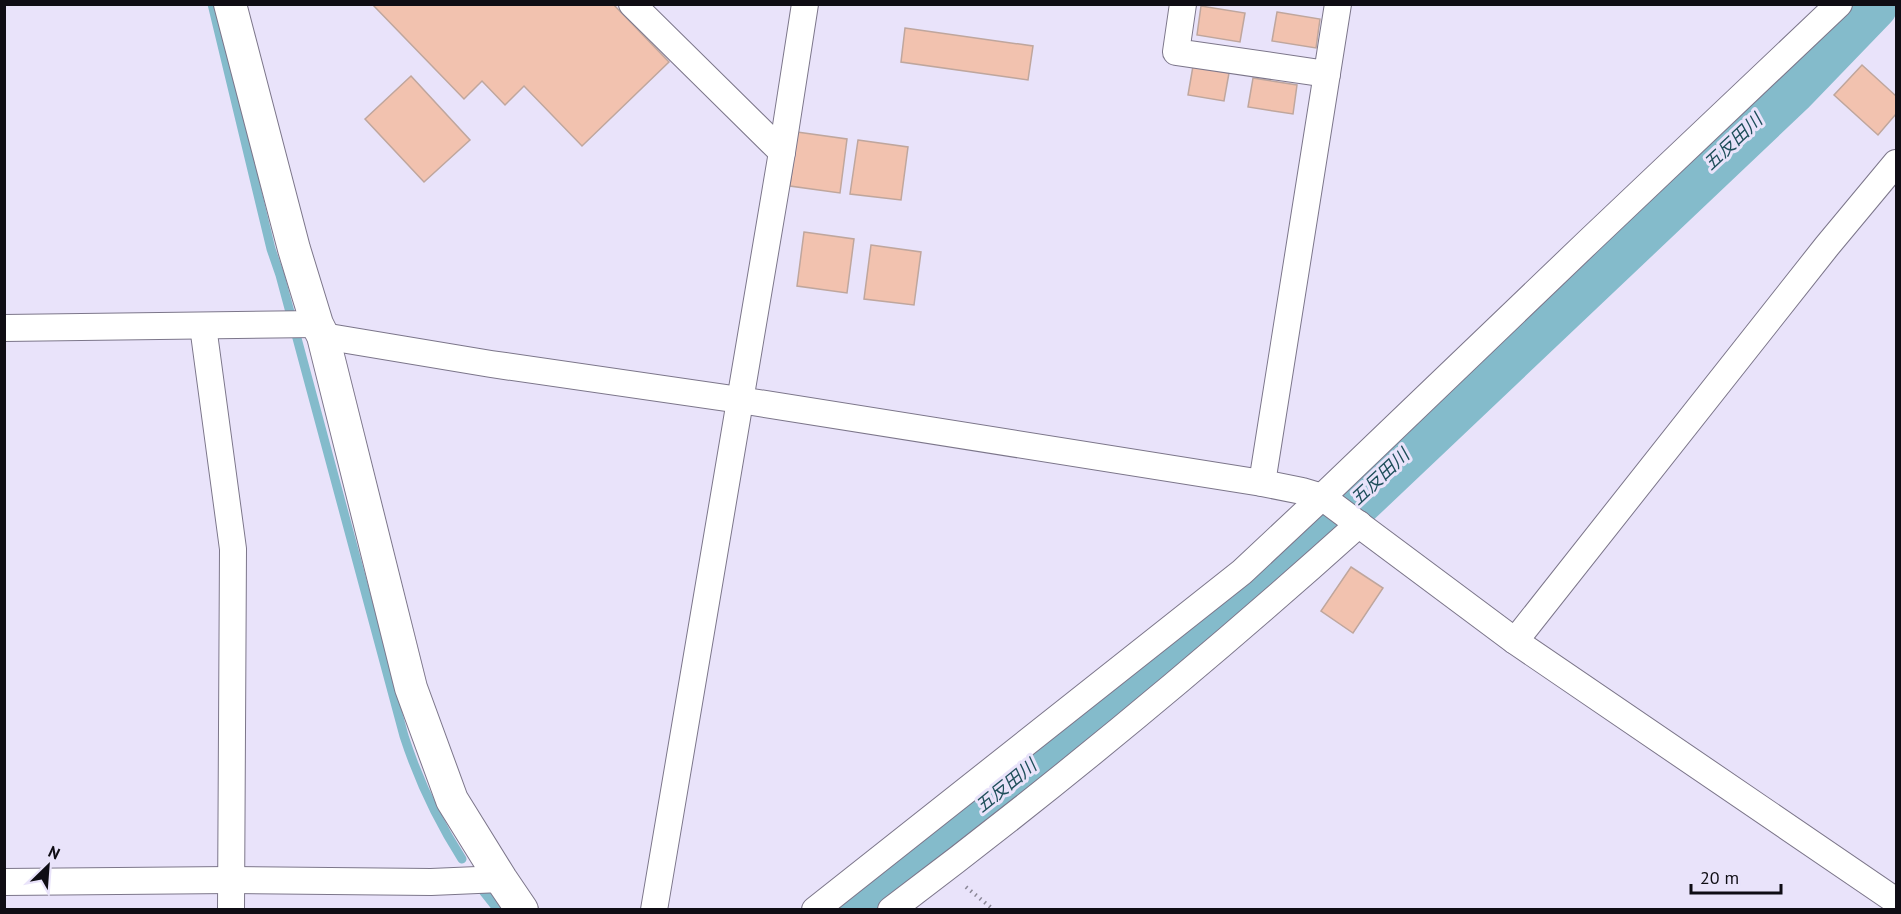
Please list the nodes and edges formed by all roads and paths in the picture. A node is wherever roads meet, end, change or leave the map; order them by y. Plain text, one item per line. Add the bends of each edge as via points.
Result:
1 (230, 4) edge
2 (632, 4) edge
3 (805, 4) edge
4 (1183, 4) edge
5 (1338, 4) edge
6 (1839, 4) edge
7 (1327, 74) junction
8 (782, 152) junction
9 (1896, 163) edge
10 (203, 326) junction
11 (4, 328) edge
12 (318, 328) junction
13 (740, 400) junction
14 (1262, 483) junction
15 (1323, 498) junction
16 (1358, 523) junction
17 (1515, 641) junction
18 (944, 870) junction
19 (501, 879) junction
20 (231, 880) junction
21 (4, 882) edge
22 (1896, 901) edge
23 (231, 909) edge
24 (522, 909) edge
25 (654, 909) edge
26 (815, 909) edge
27 (891, 909) edge
28 (994, 909) edge

1 - 12 street
2 - 8 street
3 - 8 street
4 - 7 street via 1176,52
5 - 7 street
6 - 15 street
7 - 14 street
8 - 13 street
9 - 17 street
10 - 11 street
10 - 12 street
10 - 20 street via 234,549
12 - 13 street via 491,364
12 - 19 street via 411,688 452,800
13 - 14 street
13 - 25 street
14 - 15 street
15 - 16 street
15 - 26 street via 1242,572
16 - 17 street
16 - 18 street via 1131,721
17 - 22 street
18 - 27 street
18 - 28 path
19 - 20 street
19 - 24 street
20 - 21 street
20 - 23 street

